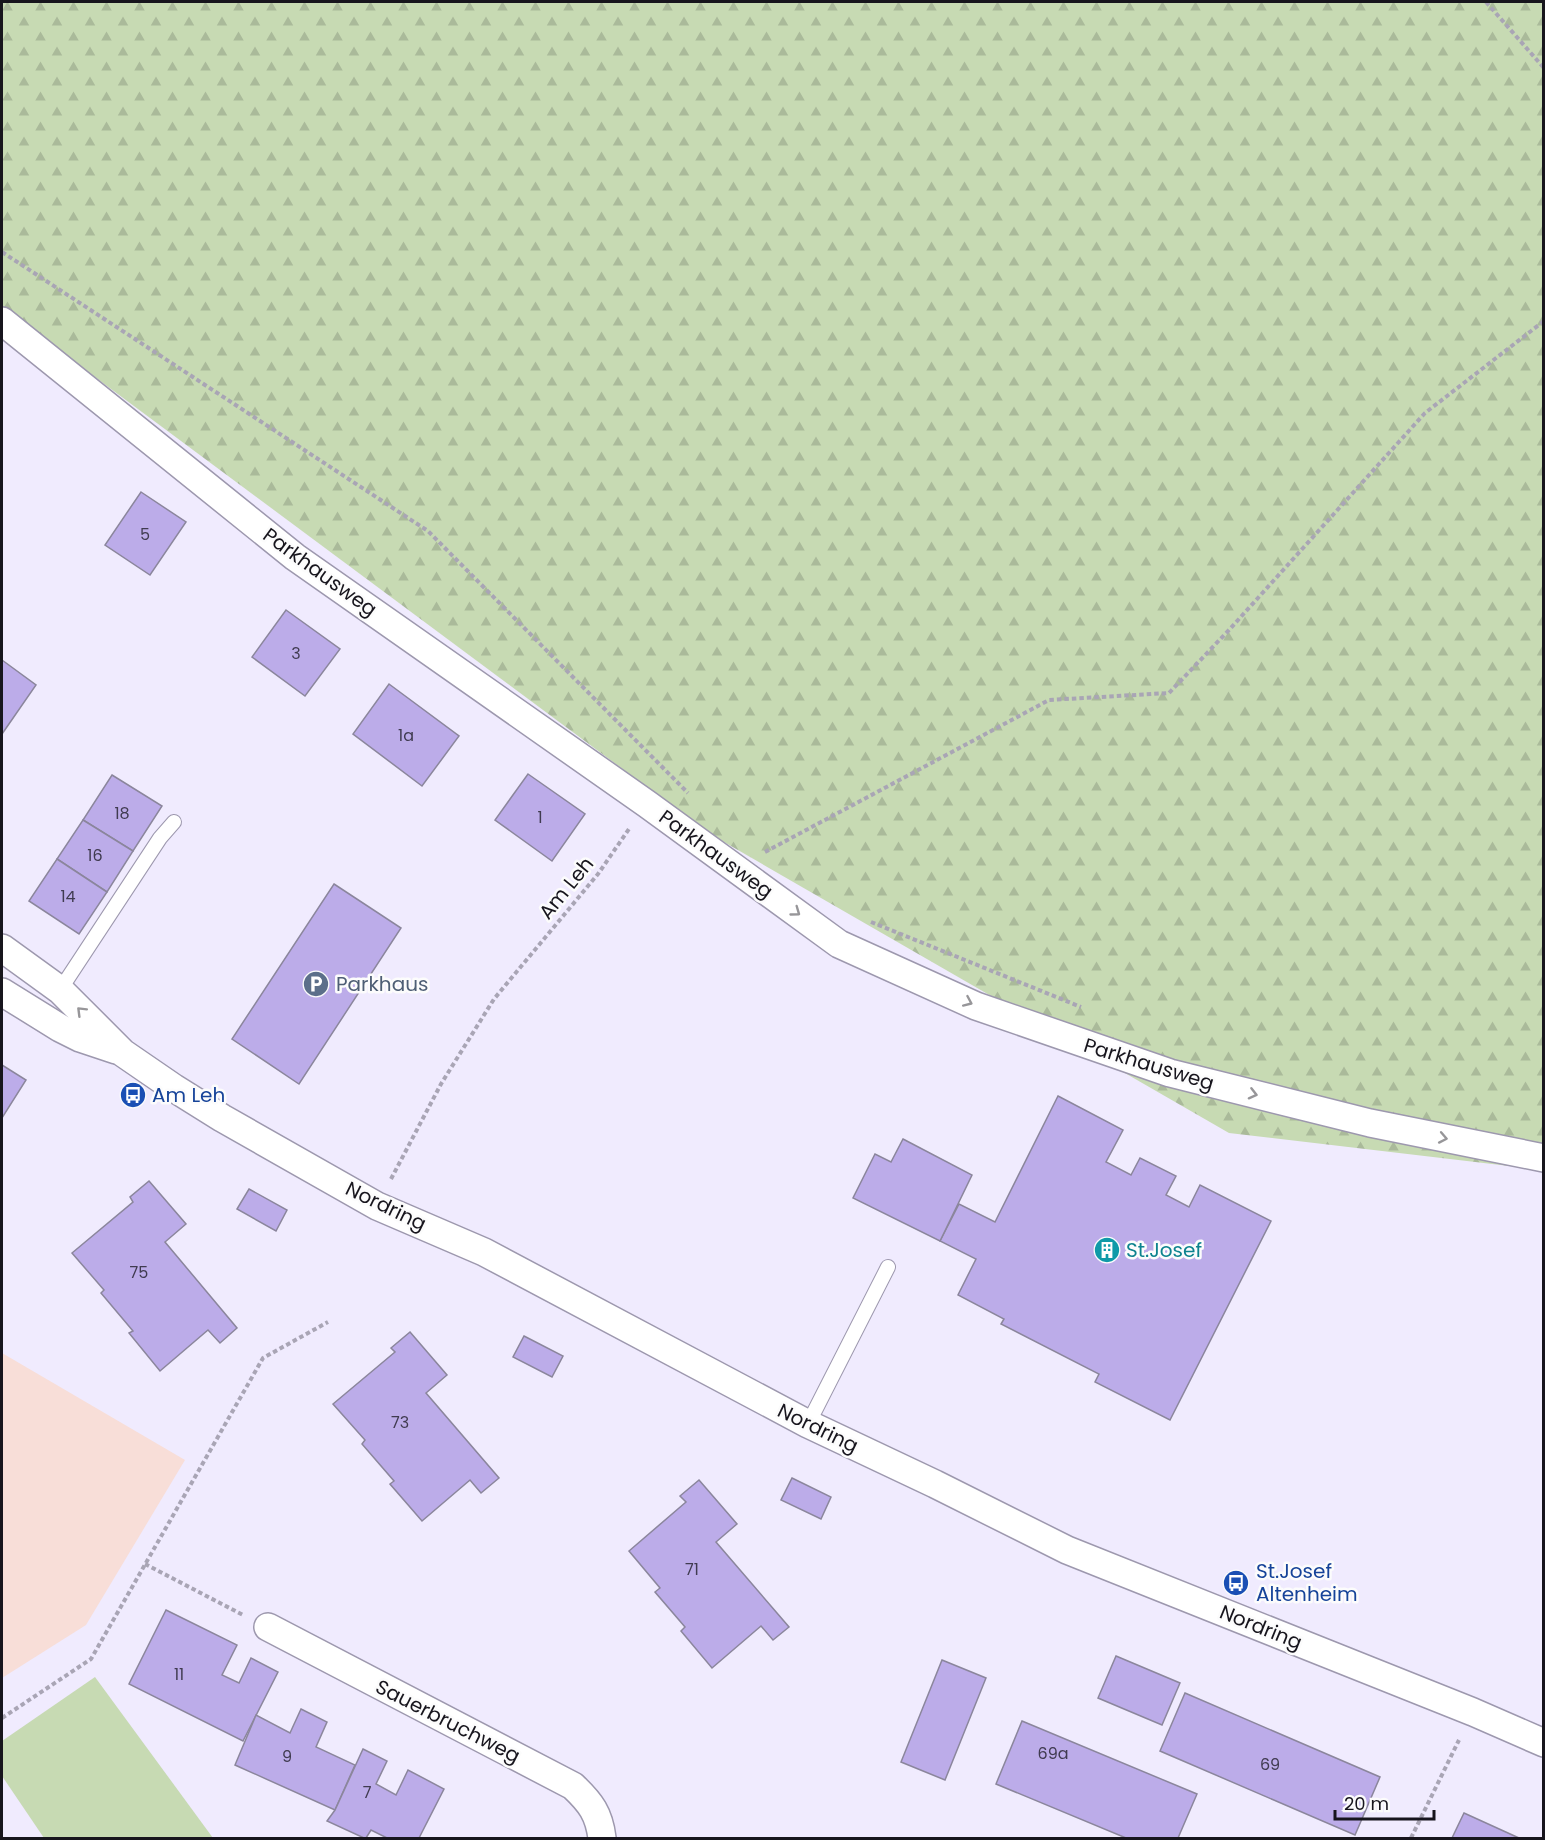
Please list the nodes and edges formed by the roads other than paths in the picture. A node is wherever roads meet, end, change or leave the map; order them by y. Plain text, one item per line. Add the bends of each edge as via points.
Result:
1 (2, 321) edge
2 (174, 822) dead end
3 (2, 948) edge
4 (60, 990) junction
5 (2, 992) edge
6 (123, 1053) junction
7 (1544, 1158) edge
8 (888, 1267) dead end
9 (808, 1424) junction
10 (267, 1628) road end
11 (1544, 1743) edge
12 (602, 1839) edge

1 -> 7 street, Parkhausweg via 295,557 839,944 976,1006 1170,1073 1370,1123
2 - 4 lane
3 - 4 street, Nordring
6 -> 4 street, Nordring
5 - 6 street, Nordring via 81,1038
6 - 9 street, Nordring via 222,1118 377,1206 484,1252
8 - 9 lane
9 - 11 street, Nordring via 1066,1550
10 - 12 street, Sauerbruchweg via 573,1786 589,1801 600,1822

